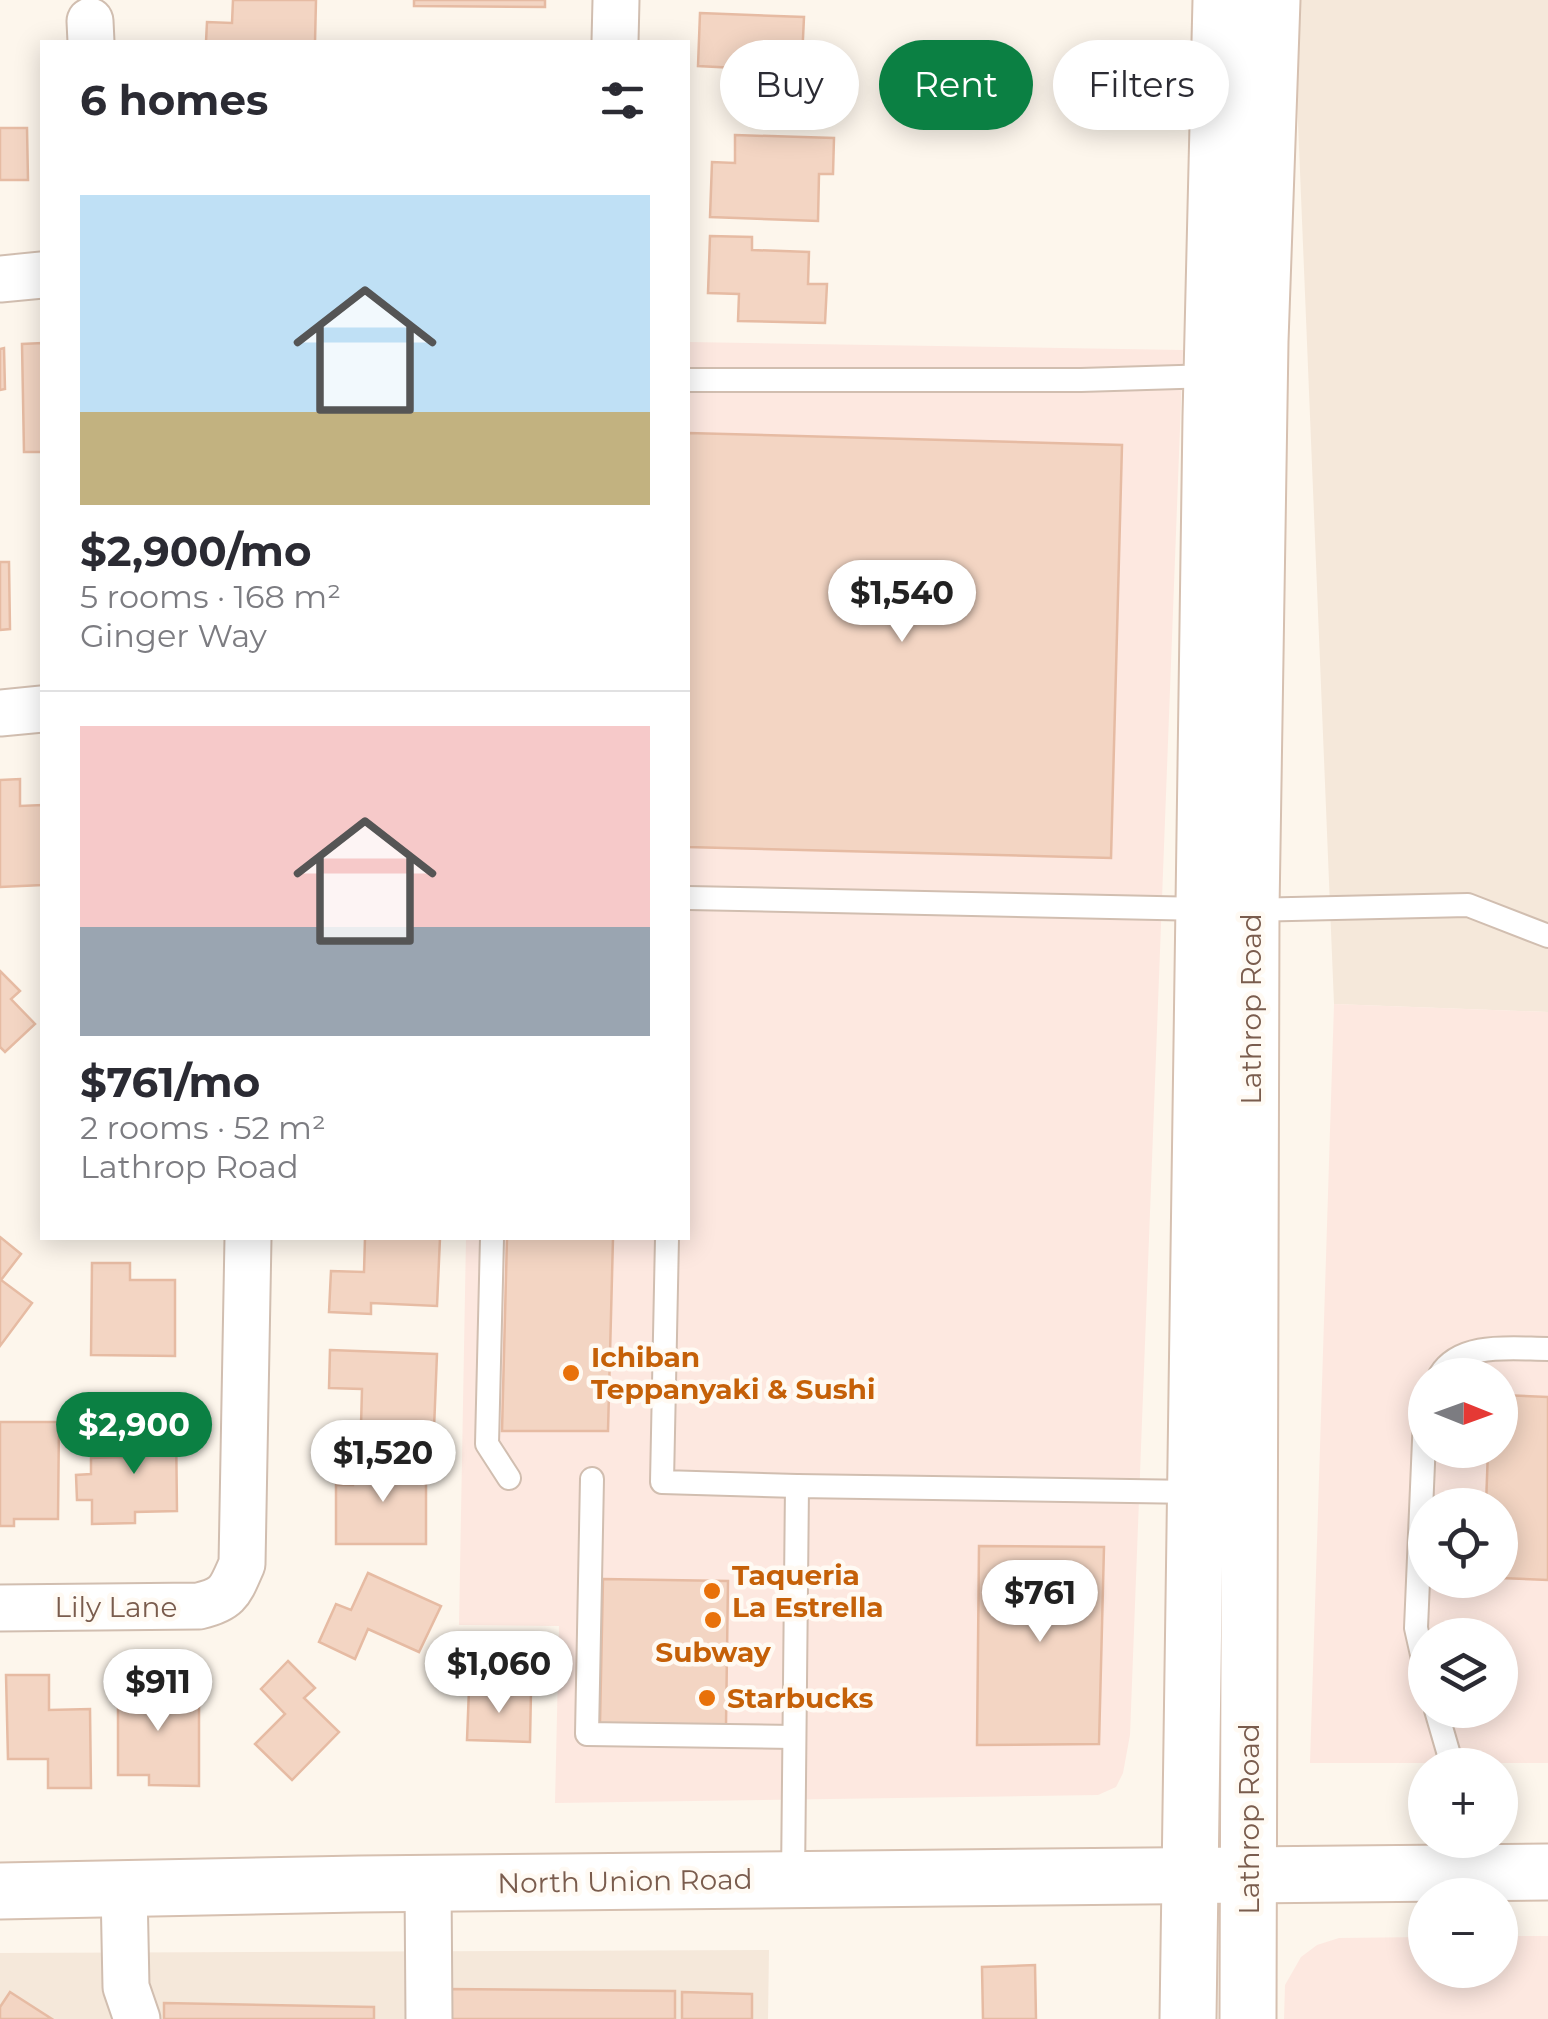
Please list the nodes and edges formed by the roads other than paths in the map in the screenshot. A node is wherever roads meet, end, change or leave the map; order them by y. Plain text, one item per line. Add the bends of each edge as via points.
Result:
1 (616, 0) edge
2 (1220, 0) edge
3 (1272, 0) edge
4 (615, 40) edge
5 (40, 276) edge
6 (0, 279) edge
7 (1236, 376) junction
8 (690, 380) edge
9 (40, 709) edge
10 (0, 713) edge
11 (690, 898) edge
12 (1228, 909) junction
13 (1548, 936) edge
14 (248, 1240) edge
15 (492, 1240) edge
16 (667, 1240) edge
17 (1548, 1349) edge
18 (1457, 1358) edge
19 (1423, 1468) edge
20 (510, 1478) dead end
21 (592, 1479) dead end
22 (797, 1486) junction
23 (1197, 1492) junction
24 (0, 1608) edge
25 (1416, 1618) edge
26 (794, 1737) junction
27 (1548, 1872) edge
28 (1250, 1874) junction
29 (1191, 1875) junction
30 (792, 1880) junction
31 (428, 1883) junction
32 (124, 1889) junction
33 (0, 1891) edge
34 (137, 2019) edge
35 (428, 2019) edge
36 (1188, 2019) edge
37 (1248, 2019) edge

1 - 4 street
2 - 7 main road, Lathrop Road
3 - 7 main road, Lathrop Road
5 - 6 street
7 - 8 lane
7 - 12 main road, Lathrop Road
9 - 10 street
11 - 12 lane
12 - 13 lane via 1468,905
12 - 23 main road, Lathrop Road
12 - 28 main road, Lathrop Road
14 - 24 street, Lily Lane via 242,1564 229,1594 199,1606
15 - 20 lane via 488,1444
16 - 22 lane via 662,1482
17 - 18 lane
19 - 25 lane
21 - 26 lane via 587,1734
22 - 23 lane
22 - 26 lane
23 - 29 main road, Lathrop Road
26 - 30 lane
27 - 28 main road, North Union Road via 1453,1864
28 - 29 main road, North Union Road
28 - 37 main road, Lathrop Road
29 - 30 main road, North Union Road
29 - 36 main road, Lathrop Road
30 - 31 main road, North Union Road
31 - 32 main road, North Union Road
31 - 35 street
32 - 33 main road, North Union Road
32 - 34 street via 126,1986

